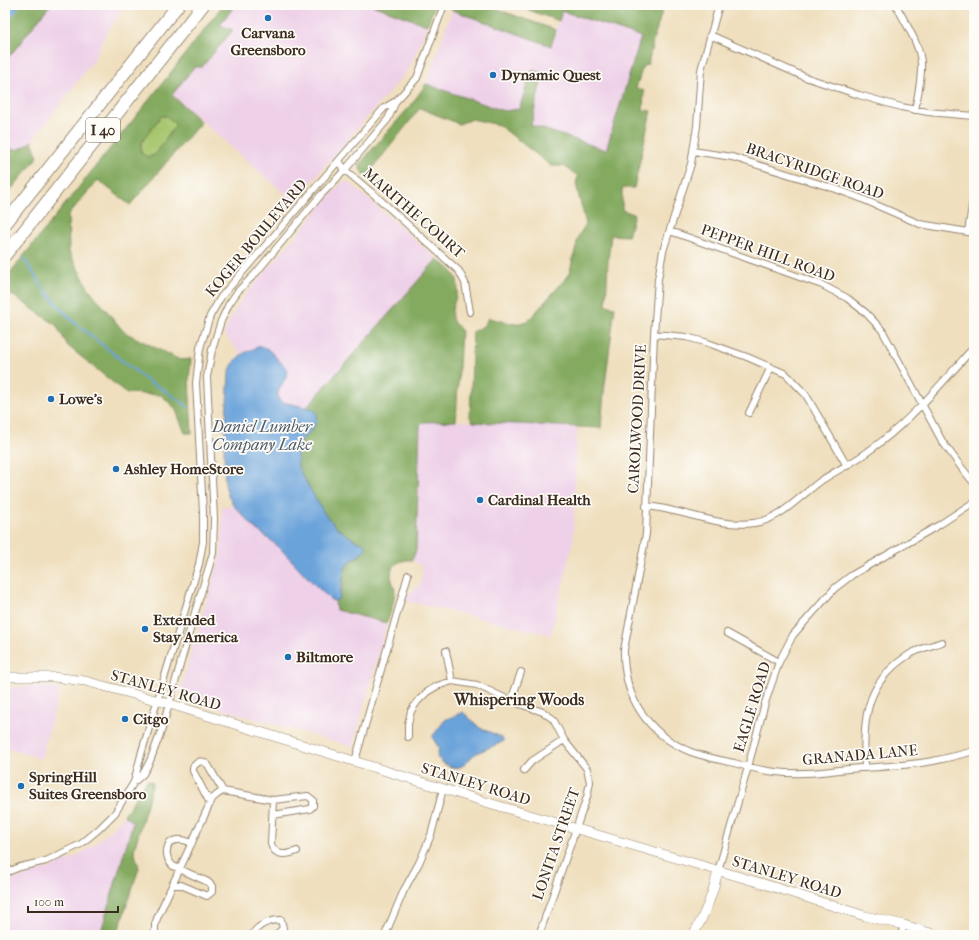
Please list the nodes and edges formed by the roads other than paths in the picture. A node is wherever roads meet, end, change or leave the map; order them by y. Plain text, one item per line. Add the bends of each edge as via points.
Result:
1 (178, 5) edge
2 (203, 5) edge
3 (444, 5) edge
4 (719, 5) edge
5 (896, 5) edge
6 (710, 34) junction
7 (396, 101) junction
8 (915, 110) junction
9 (974, 116) edge
10 (693, 151) junction
11 (339, 161) junction
12 (346, 170) junction
13 (974, 192) edge
14 (5, 224) edge
15 (670, 231) junction
16 (971, 233) edge
17 (5, 255) edge
18 (470, 312) dead end
19 (654, 334) junction
20 (974, 347) edge
21 (771, 367) junction
22 (921, 404) junction
23 (749, 413) dead end
24 (847, 466) junction
25 (974, 482) edge
26 (974, 502) edge
27 (646, 506) junction
28 (408, 575) dead end
29 (727, 633) dead end
30 (942, 642) dead end
31 (446, 651) dead end
32 (779, 662) junction
33 (521, 672) dead end
34 (5, 677) edge
35 (452, 681) junction
36 (157, 701) junction
37 (511, 701) junction
38 (170, 704) junction
39 (408, 737) dead end
40 (564, 740) junction
41 (974, 751) edge
42 (355, 761) junction
43 (748, 767) junction
44 (865, 768) junction
45 (524, 770) dead end
46 (134, 782) junction
47 (443, 789) junction
48 (223, 791) junction
49 (274, 800) junction
50 (210, 803) junction
51 (272, 815) junction
52 (575, 829) junction
53 (192, 843) junction
54 (297, 851) dead end
55 (180, 868) junction
56 (718, 871) junction
57 (5, 873) edge
58 (173, 885) junction
59 (904, 925) junction
60 (155, 935) edge
61 (252, 935) edge
62 (276, 935) edge
63 (385, 935) edge
64 (539, 935) edge
65 (693, 935) edge
66 (901, 935) edge
67 (937, 935) edge

1 - 14 highway, I 40
2 - 17 highway, I 40
3 - 7 street, KOGER BOULEVARD via 417,78
4 - 6 street, CAROLWOOD DRIVE
5 - 8 street via 918,49 921,62
6 - 8 street via 805,77 879,102
6 - 10 street, CAROLWOOD DRIVE via 701,70
7 - 11 street, KOGER BOULEVARD via 384,108
7 - 12 street, KOGER BOULEVARD via 388,120
8 - 9 street
10 - 15 street, CAROLWOOD DRIVE via 688,176
10 - 16 street, BRACYRIDGE ROAD via 732,156 836,189 920,224
11 - 12 street, MARITHE COURT
11 - 36 street, KOGER BOULEVARD via 220,297 204,330 196,366 203,542 199,564
12 - 18 street, MARITHE COURT via 460,271 465,283
12 - 38 street, KOGER BOULEVARD via 320,196 238,291 229,304 216,334 207,377 214,519 212,553
13 - 16 street
15 - 19 street, CAROLWOOD DRIVE via 658,279
15 - 22 street, PEPPER HILL ROAD via 822,285 847,298 882,330
19 - 21 street via 705,342
19 - 27 street, CAROLWOOD DRIVE
20 - 22 street
21 - 23 street
21 - 24 street via 786,374 806,395
22 - 24 street via 892,433
22 - 25 street, PEPPER HILL ROAD via 942,441
24 - 27 street via 823,480 770,519 754,523 724,522
26 - 32 street, EAGLE ROAD via 939,525 869,564 835,588 793,636
27 - 43 street, CAROLWOOD DRIVE via 646,534 624,650 624,665 633,698 652,726 672,742 690,752
28 - 42 street
29 - 32 street
30 - 44 street via 908,655 892,667 878,683 865,719
31 - 35 street
32 - 43 street, EAGLE ROAD via 764,703
33 - 37 street
34 - 36 street, STANLEY ROAD via 54,677 85,681
35 - 37 street, LONITA STREET via 477,685
35 - 39 street via 437,686 417,702 408,724
36 - 38 street, STANLEY ROAD
36 - 46 street, KOGER BOULEVARD
37 - 40 street, LONITA STREET via 543,712 552,719
38 - 42 street, STANLEY ROAD
38 - 46 street, KOGER BOULEVARD via 150,761 143,774
40 - 45 street via 532,761
40 - 52 street, LONITA STREET via 587,769 590,782
41 - 44 street, GRANADA LANE via 932,761
42 - 47 street, STANLEY ROAD
43 - 44 street, GRANADA LANE via 803,773
43 - 56 street, EAGLE ROAD
46 - 57 street via 115,813 81,844 46,861
47 - 52 street, STANLEY ROAD
47 - 63 street via 431,835 420,863 404,890
48 - 49 street
48 - 50 street
48 - 50 street via 205,761 196,764 193,771
49 - 51 street
49 - 51 street via 308,796 313,800 310,809
50 - 53 street
51 - 54 street via 272,849 280,854
52 - 56 street, STANLEY ROAD
52 - 64 street, LONITA STREET
53 - 55 street
53 - 55 street via 176,840 170,842 167,848 169,862
55 - 58 street
55 - 58 street via 208,882 212,886 212,892 207,896 182,885
56 - 59 street, STANLEY ROAD via 865,916
56 - 65 street, EAGLE ROAD via 713,894
58 - 60 street via 155,924
59 - 66 street
59 - 67 street, STANLEY ROAD
61 - 62 street via 255,930 272,920 281,920 283,928

